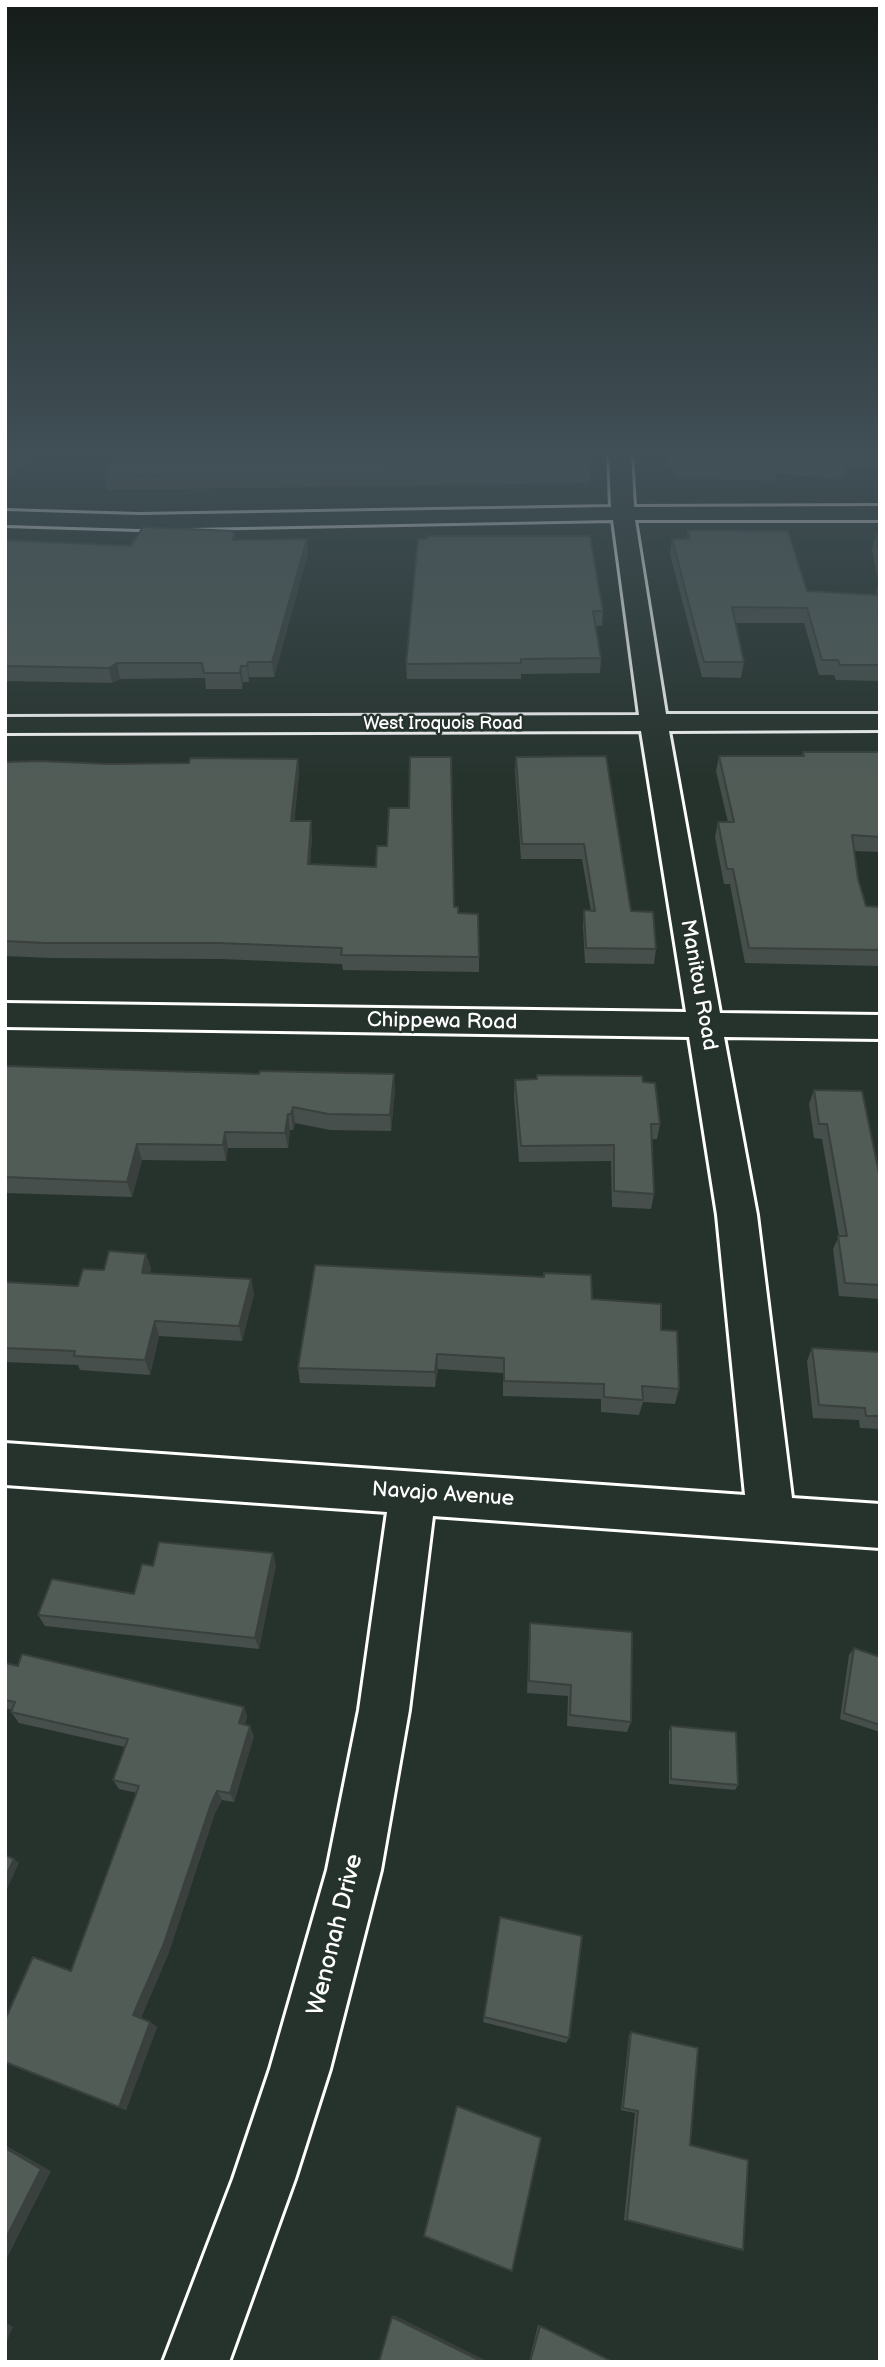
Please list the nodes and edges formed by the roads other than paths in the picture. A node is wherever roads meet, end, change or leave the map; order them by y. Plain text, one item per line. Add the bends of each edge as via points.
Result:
1 (630, 562) edge
2 (880, 722) edge
3 (654, 723) junction
4 (5, 725) edge
5 (5, 1014) edge
6 (705, 1025) junction
7 (880, 1027) edge
8 (5, 1464) edge
9 (413, 1493) junction
10 (771, 1519) junction
11 (880, 1526) edge
12 (196, 2362) edge

1 - 3 street, Manitou Road
2 - 3 street, West Iroquois Road
3 - 4 street, West Iroquois Road
3 - 6 street, Manitou Road
5 - 6 street, Chippewa Road
6 - 7 street, Chippewa Road
6 - 10 street, Manitou Road via 737,1215
8 - 9 street, Navajo Avenue
9 - 10 street, Navajo Avenue
9 - 12 street, Wenonah Drive via 384,1710 351,1882 300,2069
10 - 11 street, Navajo Avenue

